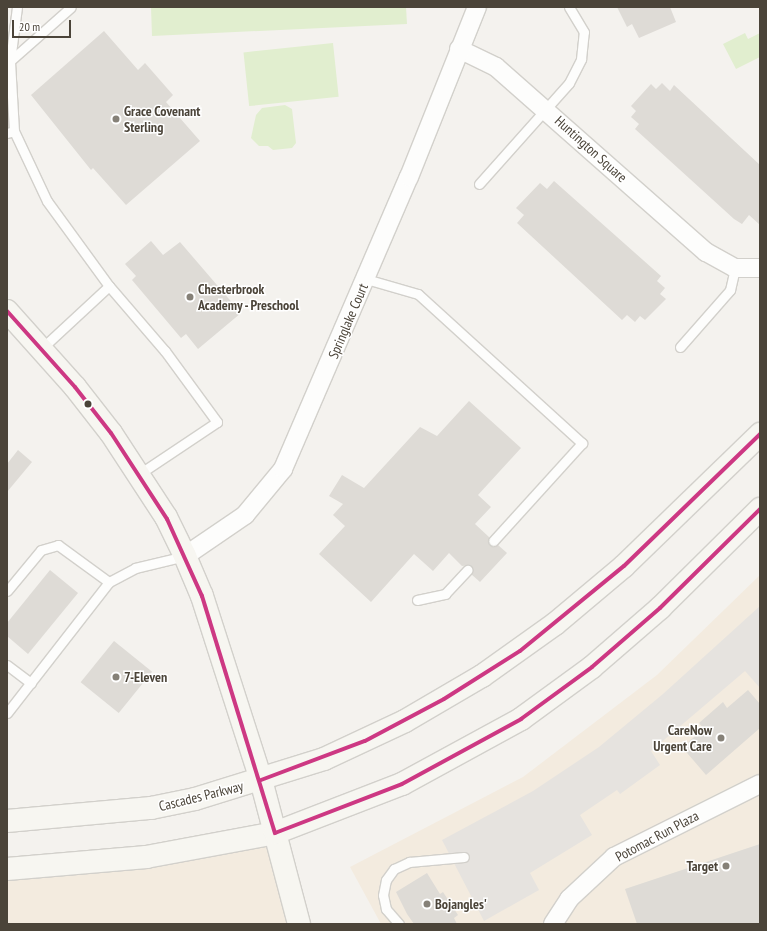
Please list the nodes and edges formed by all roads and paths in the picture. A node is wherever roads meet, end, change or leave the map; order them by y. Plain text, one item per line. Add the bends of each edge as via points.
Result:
1 (17, 7) edge
2 (71, 7) edge
3 (477, 7) edge
4 (569, 7) edge
5 (459, 49) junction
6 (10, 61) junction
7 (546, 108) junction
8 (10, 132) edge
9 (479, 184) dead end
10 (735, 268) junction
11 (760, 268) edge
12 (366, 279) junction
13 (109, 286) junction
14 (7, 311) edge
15 (680, 347) dead end
16 (41, 349) junction
17 (760, 434) edge
18 (139, 474) junction
19 (760, 509) edge
20 (493, 541) dead end
21 (185, 556) junction
22 (466, 570) dead end
23 (109, 582) junction
24 (7, 591) edge
25 (417, 600) dead end
26 (7, 665) edge
27 (30, 683) junction
28 (7, 713) edge
29 (260, 780) junction
30 (760, 784) edge
31 (7, 822) edge
32 (275, 833) junction
33 (464, 857) dead end
34 (7, 869) edge
35 (299, 924) edge
36 (399, 924) edge
37 (553, 924) edge

1 - 6 lane
2 - 6 lane
3 - 5 street
4 - 7 lane via 584,32 581,59 568,83
5 - 7 street, Huntington Square via 496,67
5 - 12 street, Springlake Court
6 - 8 lane
7 - 9 lane
7 - 10 street, Huntington Square via 706,252
8 - 13 lane via 47,201
10 - 11 street, Huntington Square
10 - 15 lane via 730,290
12 - 20 lane via 418,294 582,443
12 - 21 street, Springlake Court via 283,469 245,516
13 - 16 lane
13 - 18 lane via 165,351 217,422
14 - 16 main road
16 - 18 main road via 75,386
17 - 29 main road, Cascades Parkway via 624,566 520,651 444,699 372,737 324,759
18 - 21 main road via 166,517
19 - 32 main road via 660,608 592,667 520,719 402,784
21 - 23 lane via 135,568
21 - 29 main road via 202,596
22 - 25 lane via 445,594
23 - 24 lane via 58,545 41,550
23 - 27 lane
26 - 27 lane
27 - 28 lane
29 - 31 main road, Cascades Parkway via 151,808
29 - 32 main road
30 - 37 street, Potomac Run Plaza via 614,857 569,899
32 - 34 main road via 146,857
32 - 35 main road
33 - 36 lane via 409,862 394,869 386,880 383,895 386,909

